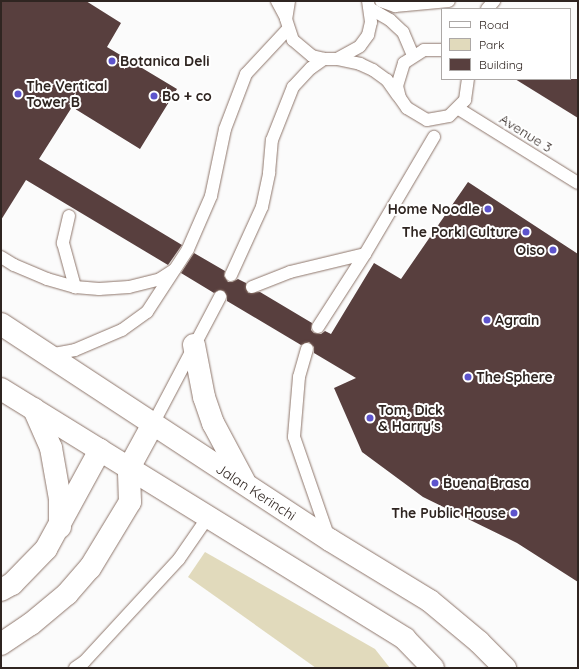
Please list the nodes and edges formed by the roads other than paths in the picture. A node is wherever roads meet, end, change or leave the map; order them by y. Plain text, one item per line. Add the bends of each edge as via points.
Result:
1 (277, 1) edge
2 (289, 1) edge
3 (381, 1) edge
4 (449, 1) edge
5 (369, 5) edge
6 (287, 24) junction
7 (441, 50) edge
8 (412, 55) junction
9 (324, 59) junction
10 (337, 59) junction
11 (468, 80) edge
12 (400, 98) junction
13 (459, 109) junction
14 (434, 137) dead end
15 (578, 183) edge
16 (69, 216) dead end
17 (365, 254) junction
18 (1, 257) edge
19 (175, 270) junction
20 (231, 275) dead end
21 (75, 287) junction
22 (252, 287) dead end
23 (221, 302) dead end
24 (1, 324) edge
25 (318, 327) dead end
26 (194, 345) junction
27 (307, 349) dead end
28 (48, 355) junction
29 (1, 389) edge
30 (34, 409) junction
31 (153, 424) junction
32 (100, 450) junction
33 (129, 468) junction
34 (246, 485) junction
35 (208, 517) junction
36 (60, 527) junction
37 (330, 540) junction
38 (1, 590) edge
39 (1, 644) edge
40 (75, 668) edge
41 (433, 668) edge
42 (505, 668) edge

1 - 6 lane
2 - 6 lane
3 - 4 lane via 396,6
5 - 8 lane via 403,32
5 - 10 lane via 368,35 360,46
6 - 9 lane via 293,40 301,49
6 - 19 lane via 246,74 225,129 211,196 188,249
7 - 8 lane via 424,50
8 - 12 lane via 404,63 399,74
9 - 10 lane
9 - 20 lane via 310,68 293,88 272,140 262,207
10 - 12 lane via 373,70 387,80
11 - 13 lane via 469,89
12 - 13 lane via 417,116 427,120 444,118
13 - 15 lane, Avenue 3
14 - 17 lane
16 - 21 lane via 64,244
17 - 22 lane via 290,272
17 - 25 lane
18 - 21 lane via 40,276
19 - 21 lane via 160,279 129,287
19 - 28 lane via 147,312 122,330 75,350
23 - 26 lane
24 - 28 main road, Jalan Kerinchi
26 - 31 lane
26 - 34 main road via 204,396 213,423
27 - 37 lane via 299,377 294,437
28 - 31 main road, Jalan Kerinchi
29 - 30 main road
30 - 32 main road
30 - 36 main road via 51,448 60,499
31 - 33 main road
31 - 34 main road, Jalan Kerinchi
32 - 33 main road
32 - 36 main road
33 - 35 main road
33 - 39 main road via 130,502 90,568 66,594 31,624
34 - 37 main road, Jalan Kerinchi
35 - 40 lane via 179,559 84,662
35 - 41 main road via 405,639
36 - 38 main road via 46,549 12,584
37 - 42 main road, Jalan Kerinchi via 430,601 479,642

